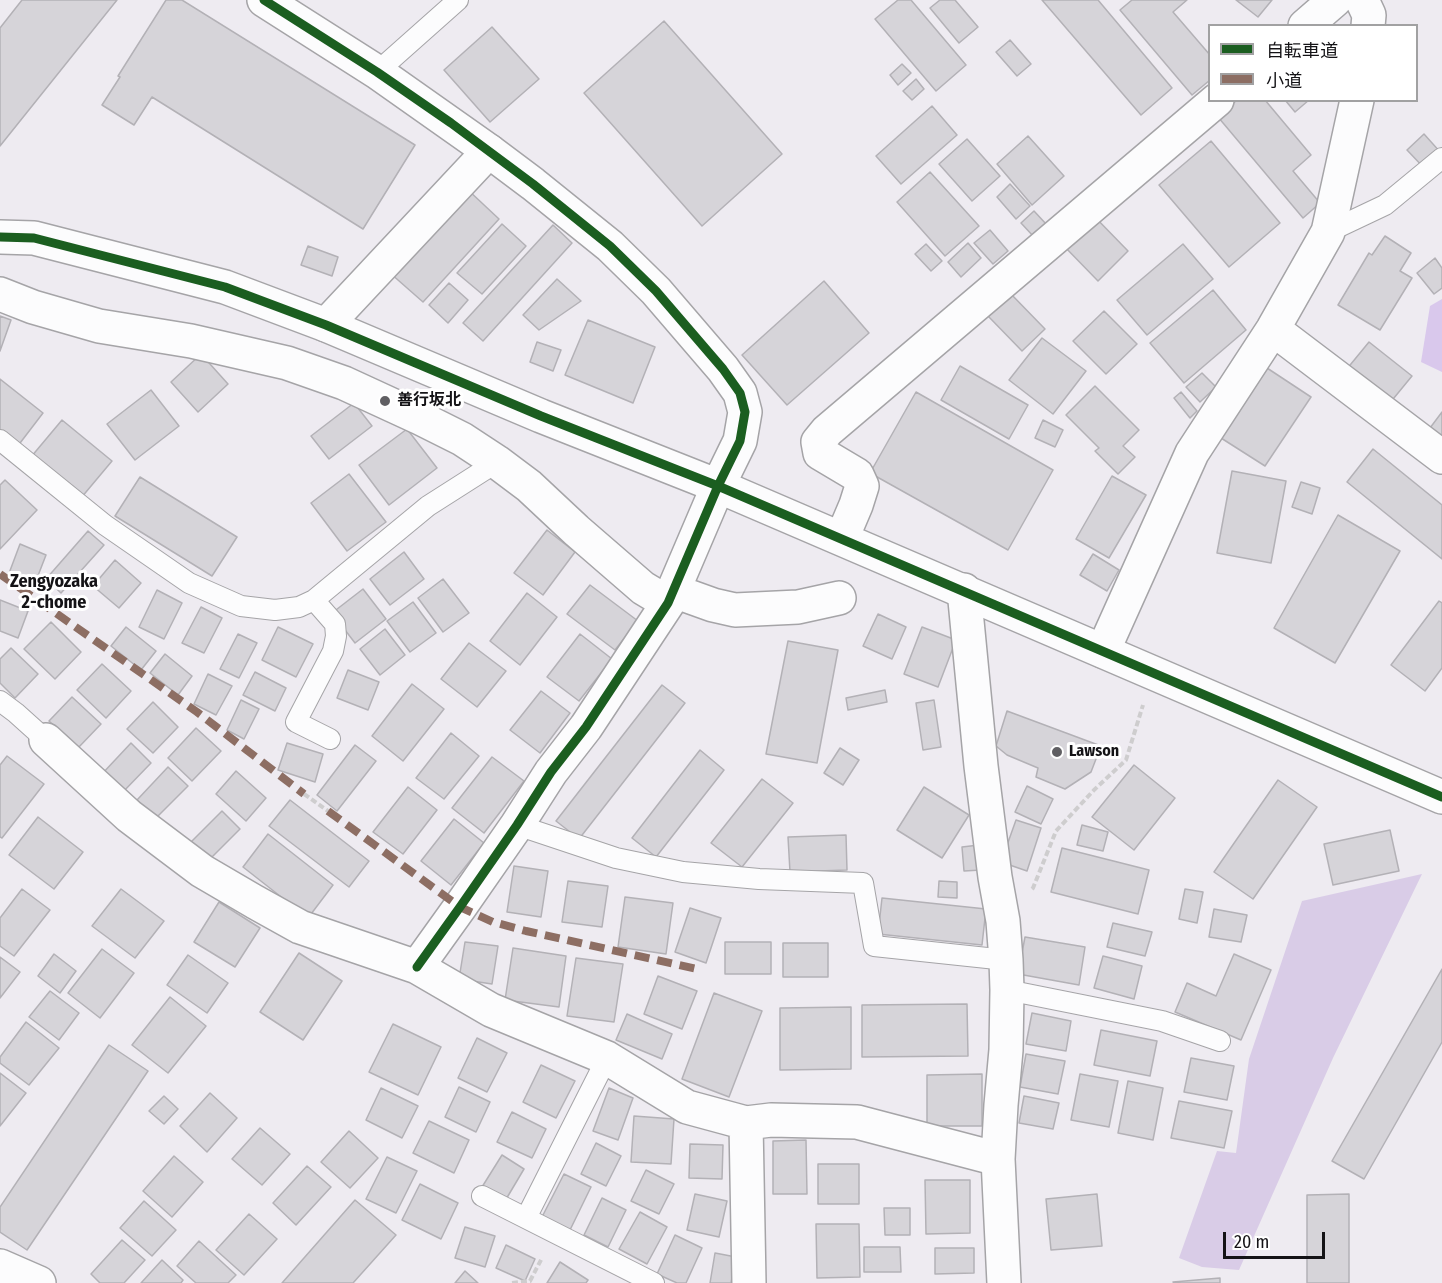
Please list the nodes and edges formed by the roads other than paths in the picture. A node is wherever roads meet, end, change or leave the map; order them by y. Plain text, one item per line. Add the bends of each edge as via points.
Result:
1 (264, 0) edge
2 (458, 0) edge
3 (1335, 0) edge
4 (1362, 0) edge
5 (1307, 24) edge
6 (1368, 24) edge
7 (377, 72) junction
8 (1215, 102) edge
9 (1357, 102) edge
10 (489, 151) junction
11 (1442, 158) edge
12 (1328, 232) junction
13 (0, 237) edge
14 (0, 294) edge
15 (326, 326) junction
16 (1273, 329) junction
17 (0, 440) edge
18 (1442, 457) edge
19 (498, 462) junction
20 (718, 486) junction
21 (842, 538) junction
22 (964, 590) junction
23 (671, 597) junction
24 (838, 598) dead end
25 (314, 600) junction
26 (1103, 651) junction
27 (0, 701) edge
28 (330, 739) dead end
29 (46, 740) joint
30 (1442, 797) edge
31 (517, 825) junction
32 (417, 967) junction
33 (1007, 975) junction
34 (1220, 1041) dead end
35 (607, 1058) junction
36 (746, 1123) junction
37 (998, 1159) junction
38 (482, 1196) dead end
39 (526, 1218) junction
40 (0, 1266) edge
41 (39, 1283) edge
42 (654, 1283) edge
43 (748, 1283) edge
44 (1004, 1283) edge

1 - 7 street
2 - 7 lane
3 - 5 street
4 - 6 street via 1369,15
7 - 10 street
8 - 21 street via 827,431 818,442 820,453 857,475 862,486
9 - 12 street
10 - 15 street
10 - 20 street via 610,246 657,291 740,393 746,412 740,441
11 - 12 lane via 1386,205
12 - 16 street
13 - 15 street via 34,238 225,287
14 - 19 street via 99,326 191,341 286,363 344,383 420,418
15 - 20 street
16 - 18 street
16 - 26 street via 1192,453
17 - 25 lane via 105,525 189,583 241,606 275,610 299,607
19 - 23 street via 643,588
19 - 25 lane via 428,506
20 - 21 street
20 - 23 street
21 - 22 street
22 - 26 street
22 - 33 street
23 - 24 street via 735,610 798,607
23 - 31 street
25 - 28 lane via 335,624 336,636 333,651 296,722
26 - 30 street
27 - 29 lane
29 - 32 street via 129,816 202,871 300,927
31 - 32 street
31 - 33 lane via 615,858 683,872 863,883 874,946
32 - 35 street via 491,1010
33 - 34 lane
33 - 37 street
35 - 36 street via 687,1107
35 - 39 lane
36 - 37 street via 857,1122
36 - 43 street
37 - 44 street
38 - 39 lane
39 - 42 lane
40 - 41 street

